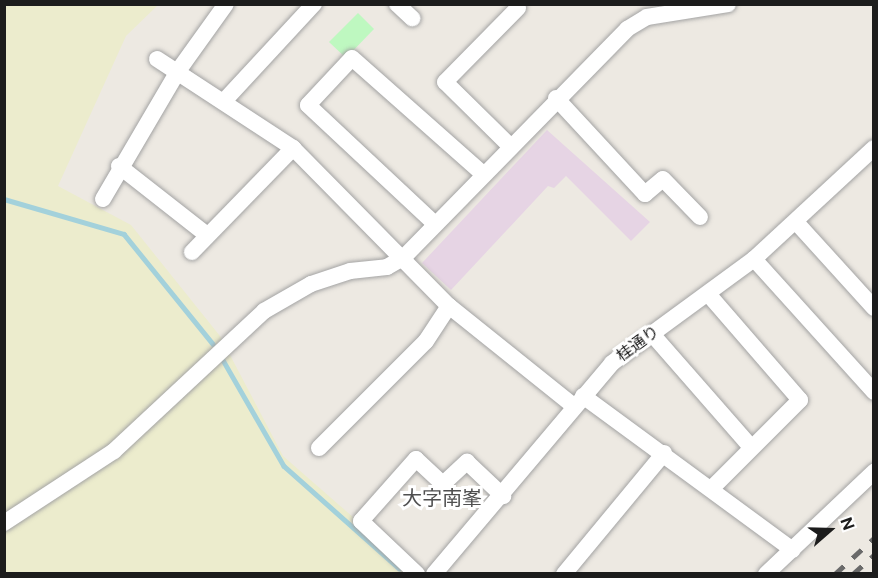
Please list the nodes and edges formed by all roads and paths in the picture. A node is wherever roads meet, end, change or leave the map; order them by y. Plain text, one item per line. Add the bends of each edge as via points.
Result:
1 (226, 4) edge
2 (314, 4) edge
3 (397, 4) edge
4 (728, 4) edge
5 (518, 8) dead end
6 (412, 18) dead end
7 (157, 59) dead end
8 (178, 71) junction
9 (555, 98) junction
10 (225, 100) junction
11 (510, 146) junction
12 (293, 148) junction
13 (873, 148) edge
14 (119, 166) junction
15 (483, 174) junction
16 (103, 199) dead end
17 (700, 218) dead end
18 (796, 222) junction
19 (435, 224) junction
20 (207, 235) junction
21 (192, 252) dead end
22 (404, 257) junction
23 (754, 259) junction
24 (709, 295) junction
25 (449, 306) junction
26 (873, 308) edge
27 (652, 334) junction
28 (873, 392) edge
29 (579, 401) junction
30 (751, 447) junction
31 (319, 448) dead end
32 (664, 453) junction
33 (873, 472) edge
34 (713, 487) junction
35 (503, 496) junction
36 (4, 523) edge
37 (793, 550) junction
38 (417, 573) edge
39 (434, 573) edge
40 (564, 573) edge
41 (766, 573) edge

1 - 8 street
2 - 10 street
3 - 6 street
4 - 9 street via 647,17 607,45
5 - 11 street via 445,82
7 - 8 street
8 - 10 street
8 - 14 street
9 - 11 street
9 - 17 street via 645,194 663,179
10 - 12 street
11 - 15 street
12 - 20 street
12 - 22 street
13 - 18 street, 桂通り
14 - 16 street
14 - 20 street
15 - 19 street
15 - 19 street via 352,58 308,105
18 - 23 street, 桂通り
18 - 26 street
19 - 22 street
20 - 21 street
22 - 25 street
22 - 36 street via 387,267 350,271 311,284 264,310 114,451
23 - 24 street, 桂通り
23 - 28 street
24 - 27 street, 桂通り
24 - 30 street via 800,400
25 - 29 street
25 - 31 street via 426,341
27 - 29 street, 桂通り via 612,363
27 - 30 street
29 - 32 street
29 - 35 street, 桂通り
30 - 34 street
32 - 34 street
32 - 40 street
33 - 37 street
34 - 37 street
35 - 38 street via 467,462 443,484 416,459 361,521
35 - 39 street, 桂通り
37 - 41 street

